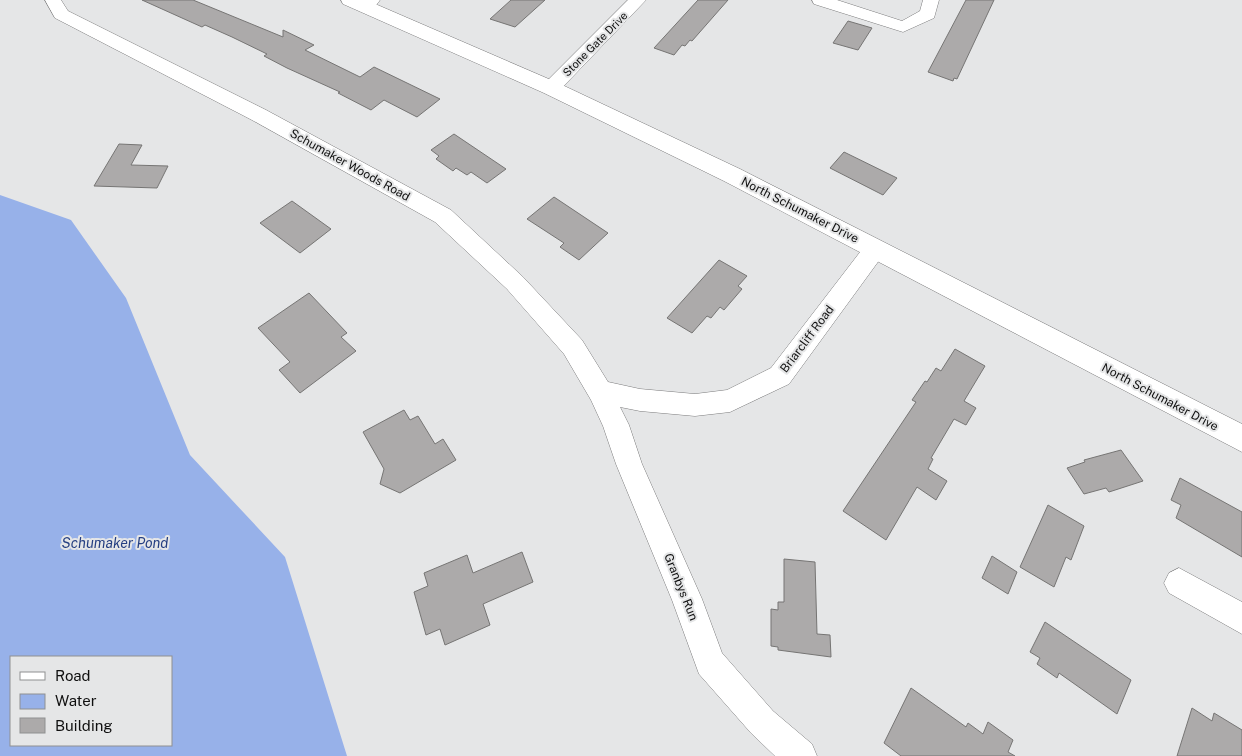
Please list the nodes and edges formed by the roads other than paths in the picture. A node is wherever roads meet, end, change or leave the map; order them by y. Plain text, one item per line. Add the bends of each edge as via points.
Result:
1 (53, 0) edge
2 (638, 0) edge
3 (820, 0) edge
4 (931, 0) edge
5 (362, 2) edge
6 (552, 88) junction
7 (875, 249) junction
8 (600, 392) junction
9 (1242, 439) edge
10 (1179, 583) dead end
11 (1242, 619) edge
12 (800, 756) edge

1 - 8 street, Schumaker Woods Road via 60,14 259,115 443,216 515,283 573,347
2 - 6 street, Stone Gate Drive
3 - 4 street via 903,27 928,14
5 - 6 street, North Schumaker Drive
6 - 7 street, North Schumaker Drive
7 - 8 street, Briarcliff Road via 780,376 730,401 695,405 640,400
7 - 9 street, North Schumaker Drive
8 - 12 street, Granbys Run via 687,599 710,663 762,722
10 - 11 street

